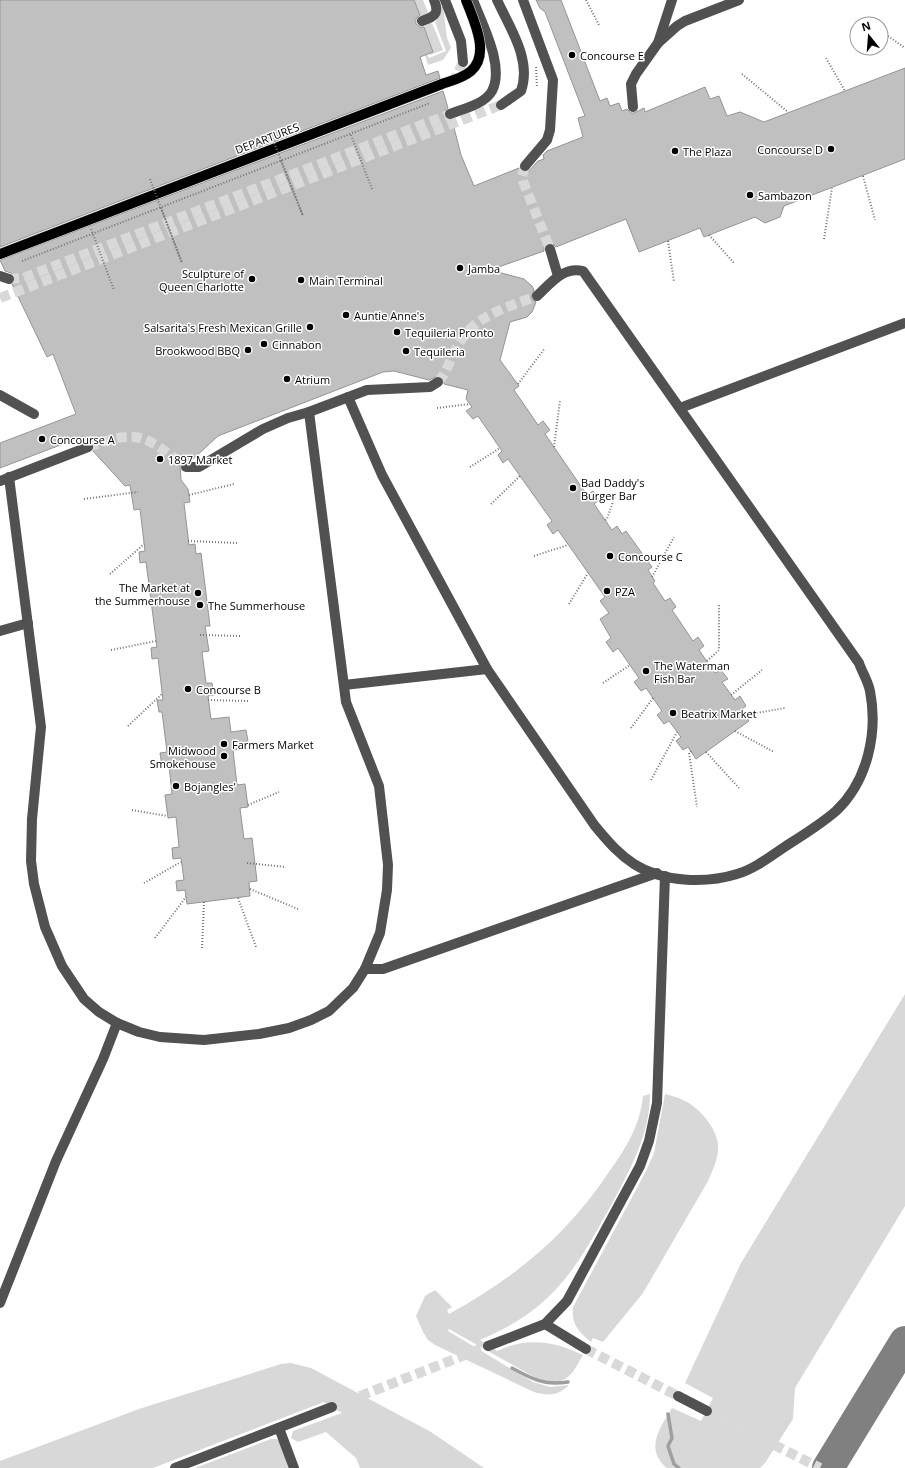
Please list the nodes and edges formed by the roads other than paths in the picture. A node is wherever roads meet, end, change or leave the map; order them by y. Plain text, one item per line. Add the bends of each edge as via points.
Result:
1 (434, 0) edge
2 (446, 0) edge
3 (466, 0) edge
4 (473, 0) edge
5 (497, 0) edge
6 (523, 0) edge
7 (672, 0) edge
8 (739, 0) edge
9 (422, 21) dead end
10 (658, 43) junction
11 (462, 62) tunnel mouth
12 (501, 105) tunnel mouth
13 (633, 107) dead end
14 (450, 114) tunnel mouth
15 (525, 166) tunnel mouth
16 (550, 249) tunnel mouth
17 (0, 254) edge
18 (558, 276) junction
19 (536, 296) tunnel mouth
20 (905, 322) edge
21 (438, 382) tunnel mouth
22 (0, 395) edge
23 (348, 397) junction
24 (680, 408) junction
25 (309, 412) junction
26 (34, 414) dead end
27 (88, 446) tunnel mouth
28 (186, 467) dead end
29 (5, 479) edge
30 (28, 622) junction
31 (0, 631) edge
32 (487, 669) junction
33 (344, 685) junction
34 (661, 875) junction
35 (365, 969) junction
36 (117, 1023) junction
37 (0, 1303) edge
38 (545, 1324) junction
39 (488, 1346) tunnel mouth
40 (586, 1349) tunnel mouth
41 (678, 1396) tunnel mouth
42 (332, 1407) tunnel mouth
43 (707, 1411) tunnel mouth
44 (280, 1428) junction
45 (175, 1468) edge
46 (294, 1468) edge

1 - 9 lane via 436,13 432,18
2 - 11 lane via 461,41
3 - 17 main road, DEPARTURES, bridge via 481,45 477,63 471,71
4 - 14 lane via 493,55 496,76 492,91 477,103
5 - 12 lane via 522,56 525,75 521,91
6 - 15 lane via 552,80 550,130 547,140
7 - 10 lane
8 - 10 lane via 686,21
10 - 13 lane via 631,84
16 - 18 lane
18 - 19 lane
18 - 24 lane via 569,271 583,271
20 - 24 lane
21 - 23 lane via 430,387 377,388
22 - 26 lane
23 - 25 lane
23 - 32 lane via 382,475
24 - 34 lane via 859,663 869,689 873,714 870,748 864,770 837,810 818,825 756,865 737,874 693,880
25 - 28 lane via 263,429 199,467
25 - 33 lane
27 - 29 lane
29 - 30 lane
30 - 31 lane
30 - 36 lane via 41,727 31,825 34,884 45,927 62,966 84,999
32 - 33 lane
32 - 34 lane via 595,826 613,847 634,864
33 - 35 lane via 346,702 379,786 388,865 380,933
34 - 35 lane via 382,969
34 - 38 lane via 657,1103 649,1141 640,1166 571,1295
35 - 36 lane via 353,988 329,1011 289,1028 225,1038 182,1040 160,1038
36 - 37 lane via 56,1161
38 - 39 lane
38 - 40 lane
41 - 43 lane
42 - 44 lane
44 - 45 lane
44 - 46 lane

